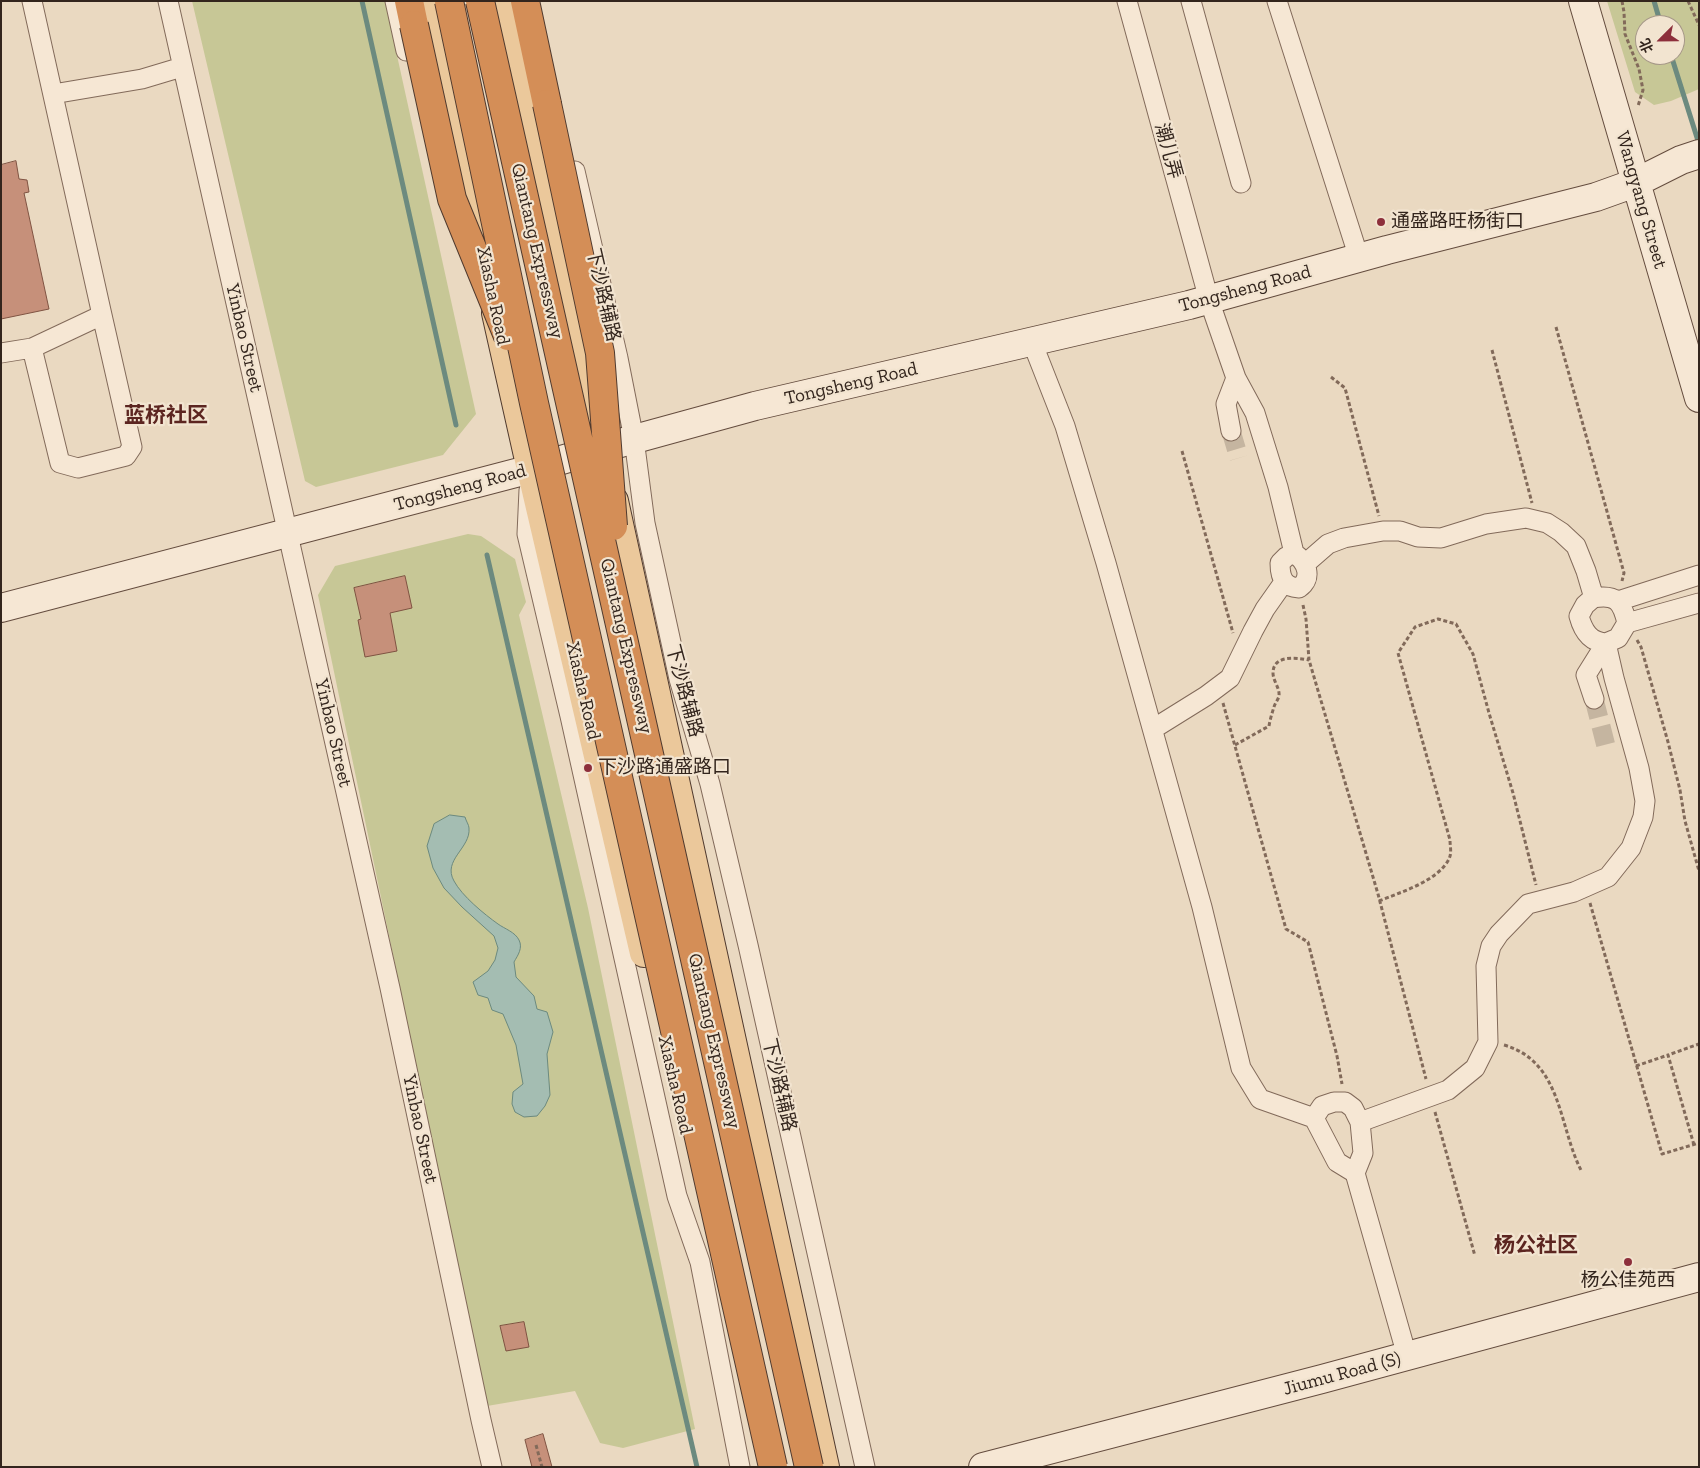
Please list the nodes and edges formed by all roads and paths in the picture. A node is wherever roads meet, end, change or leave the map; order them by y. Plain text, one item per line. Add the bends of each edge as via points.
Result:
1 (32, 1) edge
2 (168, 1) edge
3 (395, 1) edge
4 (409, 1) edge
5 (428, 1) edge
6 (449, 1) edge
7 (480, 1) edge
8 (504, 1) edge
9 (525, 1) edge
10 (536, 1) edge
11 (1127, 1) edge
12 (1191, 1) edge
13 (1278, 1) edge
14 (1583, 1) edge
15 (1622, 1) edge
16 (1688, 1) edge
17 (1699, 26) edge
18 (182, 67) junction
19 (53, 94) junction
20 (1637, 108) dead end
21 (1695, 156) edge
22 (1241, 183) dead end
23 (1636, 183) junction
24 (1359, 258) junction
25 (1209, 300) junction
26 (102, 315) junction
27 (498, 323) junction
28 (1556, 327) dead end
29 (1032, 342) junction
30 (32, 348) junction
31 (1492, 350) dead end
32 (1, 353) edge
33 (1331, 377) dead end
34 (1236, 378) junction
35 (1699, 398) edge
36 (534, 403) junction
37 (1231, 431) tunnel mouth
38 (634, 439) junction
39 (602, 448) junction
40 (1182, 451) dead end
41 (530, 469) junction
42 (1536, 520) junction
43 (1383, 531) junction
44 (288, 533) junction
45 (1299, 558) junction
46 (1699, 575) edge
47 (1292, 585) junction
48 (1594, 598) junction
49 (1618, 601) junction
50 (1699, 603) edge
51 (1, 608) edge
52 (620, 617) junction
53 (1627, 623) junction
54 (1606, 643) junction
55 (1239, 659) junction
56 (1309, 660) junction
57 (1219, 686) junction
58 (1594, 699) tunnel mouth
59 (1153, 729) junction
60 (1235, 745) junction
61 (1699, 871) edge
62 (1586, 887) junction
63 (1379, 900) junction
64 (1540, 900) junction
65 (1488, 1042) junction
66 (1699, 1044) edge
67 (1668, 1055) junction
68 (1636, 1066) junction
69 (1431, 1097) junction
70 (1345, 1102) junction
71 (1314, 1118) junction
72 (1360, 1122) junction
73 (1699, 1143) edge
74 (1694, 1145) junction
75 (1582, 1172) dead end
76 (1355, 1173) junction
77 (1475, 1256) dead end
78 (1699, 1277) edge
79 (1406, 1356) junction
80 (802, 1435) junction
81 (536, 1445) dead end
82 (492, 1467) edge
83 (542, 1467) edge
84 (740, 1467) edge
85 (764, 1467) edge
86 (773, 1467) edge
87 (809, 1467) edge
88 (815, 1467) edge
89 (825, 1467) edge
90 (865, 1467) edge
91 (983, 1467) edge

1 - 19 street
2 - 18 street, Yinbao Street
3 - 27 street via 441,192
4 - 36 highway, bridge via 452,199
5 - 27 main road, Xiasha Road
6 - 36 highway, Qiantang Expressway, bridge
7 - 52 highway, Qiantang Expressway, bridge
8 - 39 main road
9 - 52 highway, bridge via 600,353
10 - 38 street, 下沙路辅路
11 - 25 street, 潮儿弄
12 - 22 street
13 - 24 street
14 - 23 street, Wangyang Street
15 - 20 path via 1625,34 1639,69 1643,90
16 - 17 path
18 - 19 street via 142,79
18 - 44 street, Yinbao Street
19 - 26 street
21 - 23 street, Tongsheng Road via 1680,160
23 - 24 street, Tongsheng Road via 1596,197
23 - 35 street, Wangyang Street
24 - 25 street, Tongsheng Road
25 - 29 street, Tongsheng Road
25 - 34 street, 潮儿弄
26 - 30 street
26 - 30 street via 132,447 126,456 78,468 60,463
27 - 41 main road, Xiasha Road
28 - 49 path via 1624,573
29 - 38 street, Tongsheng Road via 755,406
29 - 59 street via 1065,426
30 - 32 street
31 - 42 path
33 - 43 path via 1345,388
34 - 37 street via 1226,404
34 - 45 street, 潮儿弄 via 1254,413
36 - 86 highway, Qiantang Expressway, bridge
38 - 39 street, Tongsheng Road
38 - 90 street, 下沙路辅路 via 645,523 679,680 710,784
39 - 41 street, Tongsheng Road
39 - 89 main road
40 - 55 path
41 - 44 street, Tongsheng Road
41 - 84 street via 526,534 677,1196 700,1262
41 - 85 main road, Xiasha Road
42 - 43 street via 1526,518 1486,524 1440,538
42 - 48 street via 1561,532 1576,546
43 - 45 street via 1344,538
44 - 51 street, Tongsheng Road
44 - 82 street, Yinbao Street via 390,988
45 - 47 street via 1307,568 1307,576 1303,585
45 - 47 street via 1286,557 1280,563 1281,577
46 - 49 street
47 - 55 street via 1261,616
47 - 56 path via 1306,619
48 - 49 street via 1612,597
48 - 54 street via 1579,616 1581,624 1592,639
49 - 53 street
50 - 53 street
52 - 80 highway, Qiantang Expressway, bridge
53 - 54 street via 1618,638
53 - 61 path via 1641,647
54 - 58 street via 1586,675
54 - 62 street via 1645,801 1643,818 1631,848 1608,877
55 - 57 street via 1230,678
56 - 60 path via 1292,657 1275,666 1273,673 1279,699 1268,726
56 - 63 path
57 - 59 street
57 - 60 path
59 - 71 street via 1202,907 1241,1068 1260,1099
60 - 70 path via 1286,929 1308,942 1337,1056
62 - 64 street
62 - 68 path
63 - 64 path via 1433,876 1449,859 1450,840 1398,652 1414,627 1438,619 1456,624 1473,654
63 - 69 path
64 - 65 street via 1528,904 1511,919 1491,946 1486,966
65 - 69 street via 1475,1068 1448,1090
65 - 75 path via 1506,1045 1540,1066 1559,1104 1574,1157
66 - 67 path
67 - 68 path
67 - 74 path
68 - 74 path via 1662,1154
69 - 72 street
69 - 77 path
70 - 71 street via 1322,1106
70 - 72 street via 1353,1108
71 - 76 street via 1337,1162
72 - 76 street via 1363,1153
73 - 74 path
76 - 79 street
78 - 79 street, Jiumu Road (S)
79 - 91 street, Jiumu Road (S)
80 - 87 highway, Qiantang Expressway, bridge
80 - 88 highway, bridge
81 - 83 path

